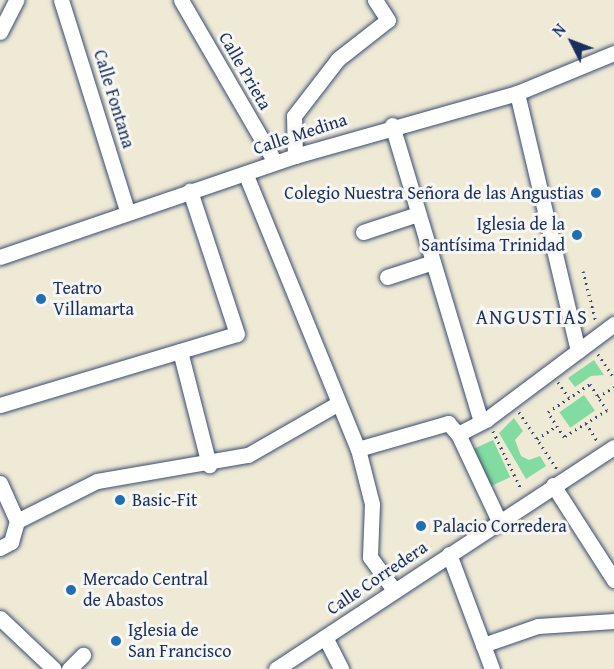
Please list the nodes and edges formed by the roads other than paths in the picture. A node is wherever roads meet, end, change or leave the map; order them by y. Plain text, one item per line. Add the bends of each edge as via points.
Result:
1 (16, 0) edge
2 (61, 0) edge
3 (181, 0) edge
4 (375, 0) edge
5 (0, 32) edge
6 (614, 53) edge
7 (517, 93) junction
8 (392, 125) junction
9 (295, 156) junction
10 (275, 162) junction
11 (248, 180) dead end
12 (189, 190) junction
13 (127, 210) junction
14 (418, 214) junction
15 (363, 232) dead end
16 (0, 258) edge
17 (433, 262) junction
18 (387, 277) dead end
19 (614, 324) edge
20 (180, 351) junction
21 (578, 351) junction
22 (337, 404) junction
23 (0, 405) edge
24 (484, 420) junction
25 (458, 434) junction
26 (614, 447) edge
27 (358, 449) junction
28 (208, 465) junction
29 (0, 483) edge
30 (553, 485) junction
31 (499, 520) junction
32 (17, 521) junction
33 (0, 548) edge
34 (449, 554) junction
35 (614, 580) edge
36 (392, 587) dead end
37 (0, 618) edge
38 (614, 621) edge
39 (325, 637) junction
40 (483, 645) junction
41 (83, 655) dead end
42 (54, 669) edge
43 (69, 669) edge
44 (276, 669) edge
45 (340, 669) edge
46 (492, 669) edge

1 - 5 street
2 - 13 street, Calle Fontana
3 - 10 street, Calle Prieta
4 - 9 street via 388,20 338,59 294,116
6 - 7 street, Calle Medina
7 - 8 street, Calle Medina
7 - 21 street
8 - 9 street, Calle Medina
8 - 14 street
9 - 10 street, Calle Medina
10 - 12 street, Calle Medina
11 - 22 street
12 - 13 street, Calle Medina
12 - 20 street via 237,334
13 - 16 street, Calle Medina
14 - 15 street
14 - 17 street
17 - 18 street
17 - 24 street
19 - 21 street
20 - 23 street
20 - 28 street
21 - 24 street
22 - 27 street via 343,407
22 - 28 street via 248,454
24 - 25 street
25 - 27 street via 448,423
25 - 31 street
26 - 30 street, Calle Corredera
27 - 36 street via 372,504 370,557
28 - 32 street via 132,472 97,481
29 - 32 street
30 - 31 street, Calle Corredera
30 - 35 street
31 - 34 street, Calle Corredera
32 - 33 street via 12,542
34 - 39 street, Calle Corredera
34 - 40 street
37 - 42 street
38 - 40 street via 538,626
39 - 44 street, Calle Corredera
39 - 45 street
40 - 46 street
41 - 43 street

